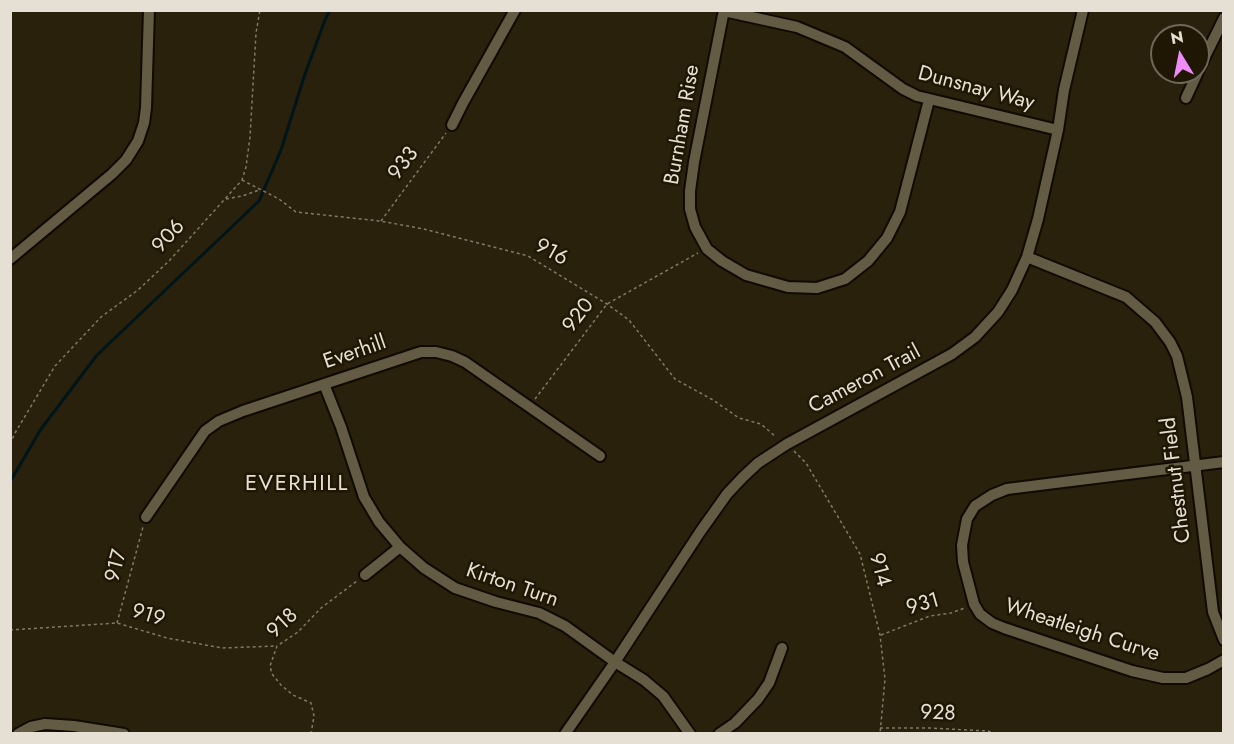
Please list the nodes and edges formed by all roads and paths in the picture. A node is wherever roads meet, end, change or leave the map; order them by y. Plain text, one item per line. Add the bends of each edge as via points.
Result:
1 (149, 10) edge
2 (260, 10) edge
3 (515, 10) edge
4 (1083, 10) edge
5 (724, 11) edge
6 (1224, 18) edge
7 (1210, 47) edge
8 (1192, 84) edge
9 (1186, 98) dead end
10 (929, 100) junction
11 (452, 125) joint
12 (1058, 130) junction
13 (242, 180) junction
14 (260, 189) junction
15 (225, 199) junction
16 (380, 221) junction
17 (707, 249) junction
18 (1027, 257) junction
19 (10, 259) edge
20 (607, 304) junction
21 (324, 384) junction
22 (528, 408) junction
23 (783, 442) junction
24 (10, 444) edge
25 (600, 456) dead end
26 (1224, 462) edge
27 (1196, 466) junction
28 (146, 517) joint
29 (400, 547) junction
30 (365, 575) joint
31 (974, 604) junction
32 (117, 622) junction
33 (10, 630) edge
34 (879, 635) junction
35 (1224, 640) edge
36 (277, 646) junction
37 (782, 648) dead end
38 (1224, 660) edge
39 (615, 662) junction
40 (880, 728) junction
41 (960, 732) edge
42 (18, 734) edge
43 (124, 734) edge
44 (312, 734) edge
45 (565, 734) edge
46 (690, 734) edge
47 (719, 734) edge
48 (880, 734) edge
49 (995, 734) edge

1 - 19 street via 146,108 138,141 112,174
2 - 13 path, 906 via 250,137
3 - 11 street
4 - 12 street, Cameron Trail
5 - 10 street, Dunsnay Way via 797,27 845,47 903,89
5 - 17 street, Burnham Rise via 690,191 694,227
6 - 7 street
8 - 9 street
10 - 12 street, Dunsnay Way
10 - 17 street, Burnham Rise via 900,212 887,238 858,271 818,288 788,287 740,272
11 - 16 path, 933
12 - 18 street, Cameron Trail
13 - 14 path, 916
13 - 15 path, 906
14 - 15 path
14 - 16 path, 916 via 296,212
15 - 24 path, 906 via 169,261 101,317 55,366
16 - 20 path, 916 via 528,256
17 - 20 path, 920
18 - 23 street, Cameron Trail via 1005,302 975,337 952,354
18 - 27 street, Chestnut Field via 1126,297 1155,321 1177,356
20 - 22 path, 920
20 - 23 path, 916 via 628,320 675,379 739,418 761,424
21 - 22 street, Everhill via 421,352 436,352 465,362
21 - 28 street, Everhill via 230,416 205,431
21 - 29 street, Kirton Turn via 364,497
22 - 25 street, Everhill
23 - 34 path, 914 via 806,463 861,554
23 - 39 street, Cameron Trail via 727,494
26 - 27 street, Wheatleigh Curve
27 - 31 street, Wheatleigh Curve via 1027,485 982,501 967,519 962,545
27 - 35 street, Chestnut Field via 1213,612
28 - 32 path, 917
29 - 30 street
29 - 39 street, Kirton Turn via 441,581 468,594 552,618
30 - 36 path, 918
31 - 34 path, 931
31 - 38 street, Wheatleigh Curve via 992,623 1020,635 1162,678 1186,678
32 - 33 path, 919
32 - 36 path, 919 via 167,638 222,648
34 - 40 path, 914 via 885,679
36 - 44 path, 918 via 270,666 272,674 293,695 311,703
37 - 47 street via 770,683 735,723
39 - 45 street, Cameron Trail
39 - 46 street, Kirton Turn via 663,696
40 - 41 path, 928
40 - 48 path, 914
41 - 49 path, 928
42 - 43 street via 45,724

